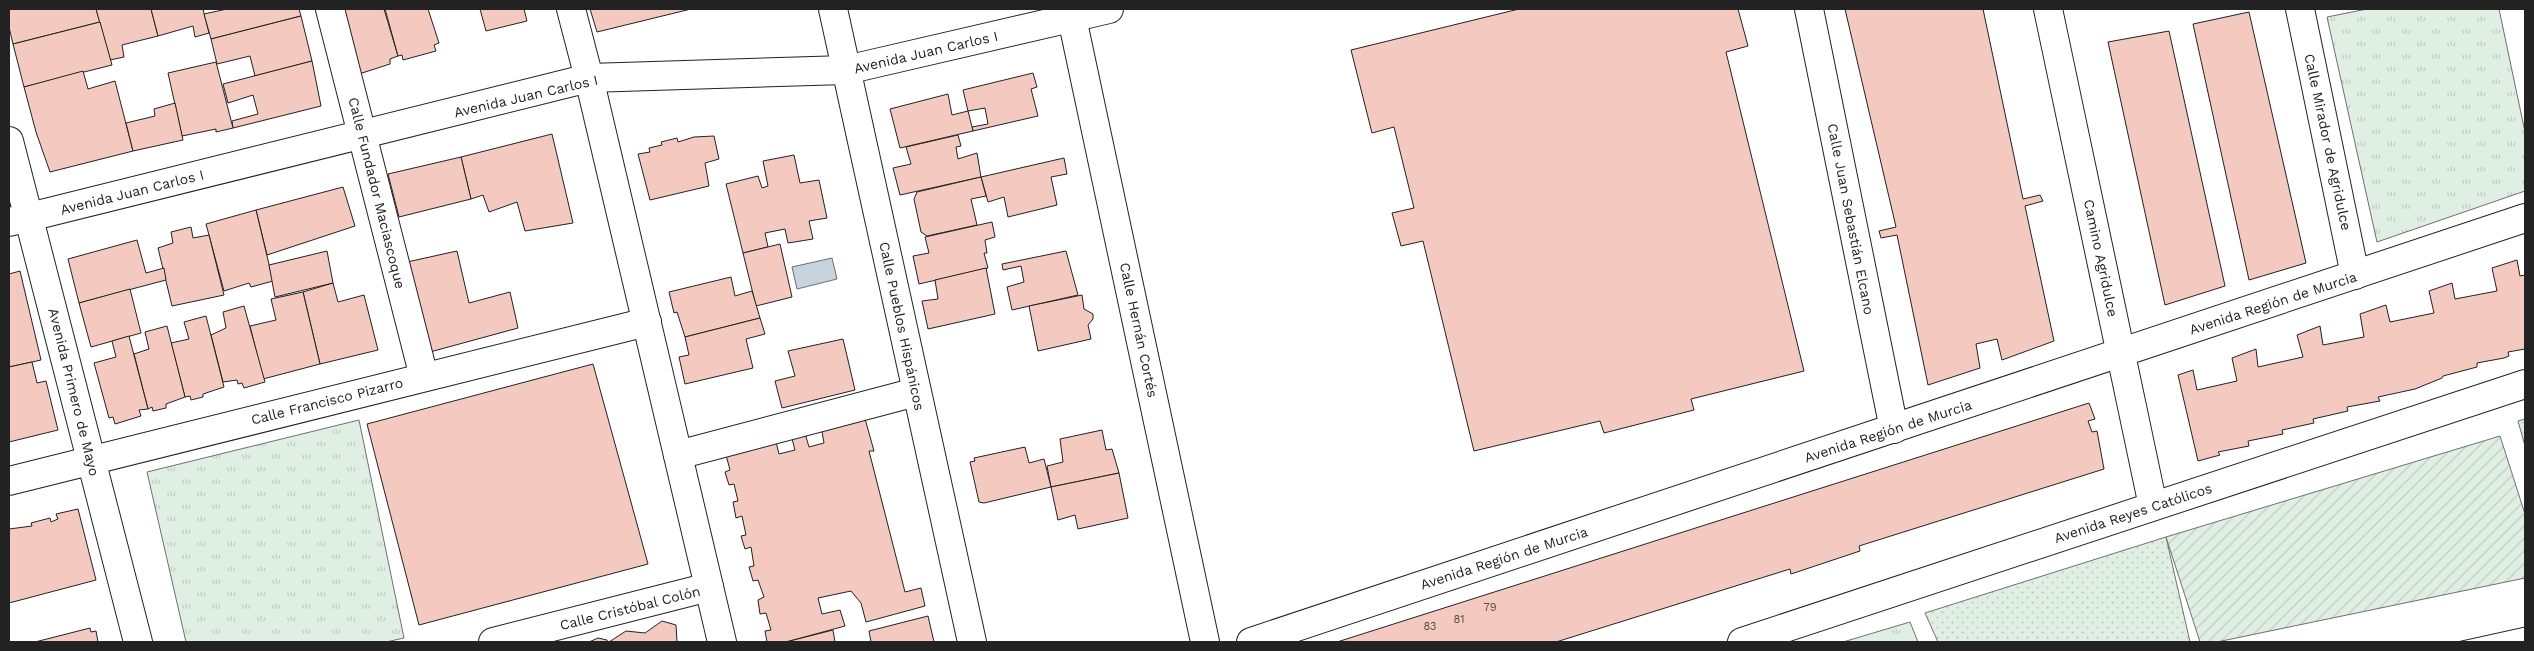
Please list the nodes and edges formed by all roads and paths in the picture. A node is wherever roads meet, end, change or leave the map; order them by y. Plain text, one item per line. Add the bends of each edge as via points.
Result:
1 (330, 9) edge
2 (571, 9) edge
3 (833, 9) edge
4 (1109, 9) edge
5 (1809, 9) edge
6 (2048, 9) edge
7 (2300, 9) edge
8 (1072, 18) junction
9 (846, 70) junction
10 (589, 78) junction
11 (362, 135) junction
12 (9, 141) edge
13 (2525, 218) edge
14 (19, 220) edge
15 (2355, 275) junction
16 (647, 322) junction
17 (2121, 353) junction
18 (424, 377) junction
19 (2525, 384) edge
20 (916, 392) junction
21 (1894, 428) junction
22 (678, 455) junction
23 (91, 459) junction
24 (9, 481) edge
25 (2153, 506) junction
26 (710, 588) junction
27 (138, 642) edge
28 (493, 642) edge
29 (722, 642) edge
30 (972, 642) edge
31 (1205, 642) edge
32 (1251, 642) edge
33 (1742, 642) edge

1 - 11 street, Calle Fundador Maciascoque
2 - 10 street
3 - 9 street, Calle Pueblos Hispánicos
4 - 8 street, Avenida Juan Carlos I
5 - 21 street, Calle Juan Sebastián Elcano
6 - 17 street, Camino Agridulce
7 - 15 street, Calle Mirador de Agridulce
8 - 9 street, Avenida Juan Carlos I
8 - 31 street, Calle Hernán Cortés
9 - 10 street, Avenida Juan Carlos I
9 - 20 street, Calle Pueblos Hispánicos
10 - 11 street, Avenida Juan Carlos I
10 - 16 street
11 - 14 street, Avenida Juan Carlos I
11 - 18 street, Calle Fundador Maciascoque
12 - 14 street, Avenida Primero de Mayo
13 - 15 street, Avenida Región de Murcia
14 - 23 street, Avenida Primero de Mayo
15 - 17 street, Avenida Región de Murcia
16 - 18 street, Calle Francisco Pizarro
16 - 22 street
17 - 21 street, Avenida Región de Murcia
17 - 25 street, Camino Agridulce
18 - 23 street, Calle Francisco Pizarro
19 - 25 street, Avenida Reyes Católicos
20 - 22 street
20 - 30 street, Calle Pueblos Hispánicos
21 - 32 street, Avenida Región de Murcia
22 - 26 street
23 - 24 street, Calle Francisco Pizarro
23 - 27 street, Avenida Primero de Mayo
25 - 33 street, Avenida Reyes Católicos
26 - 28 street, Calle Cristóbal Colón
26 - 29 street

